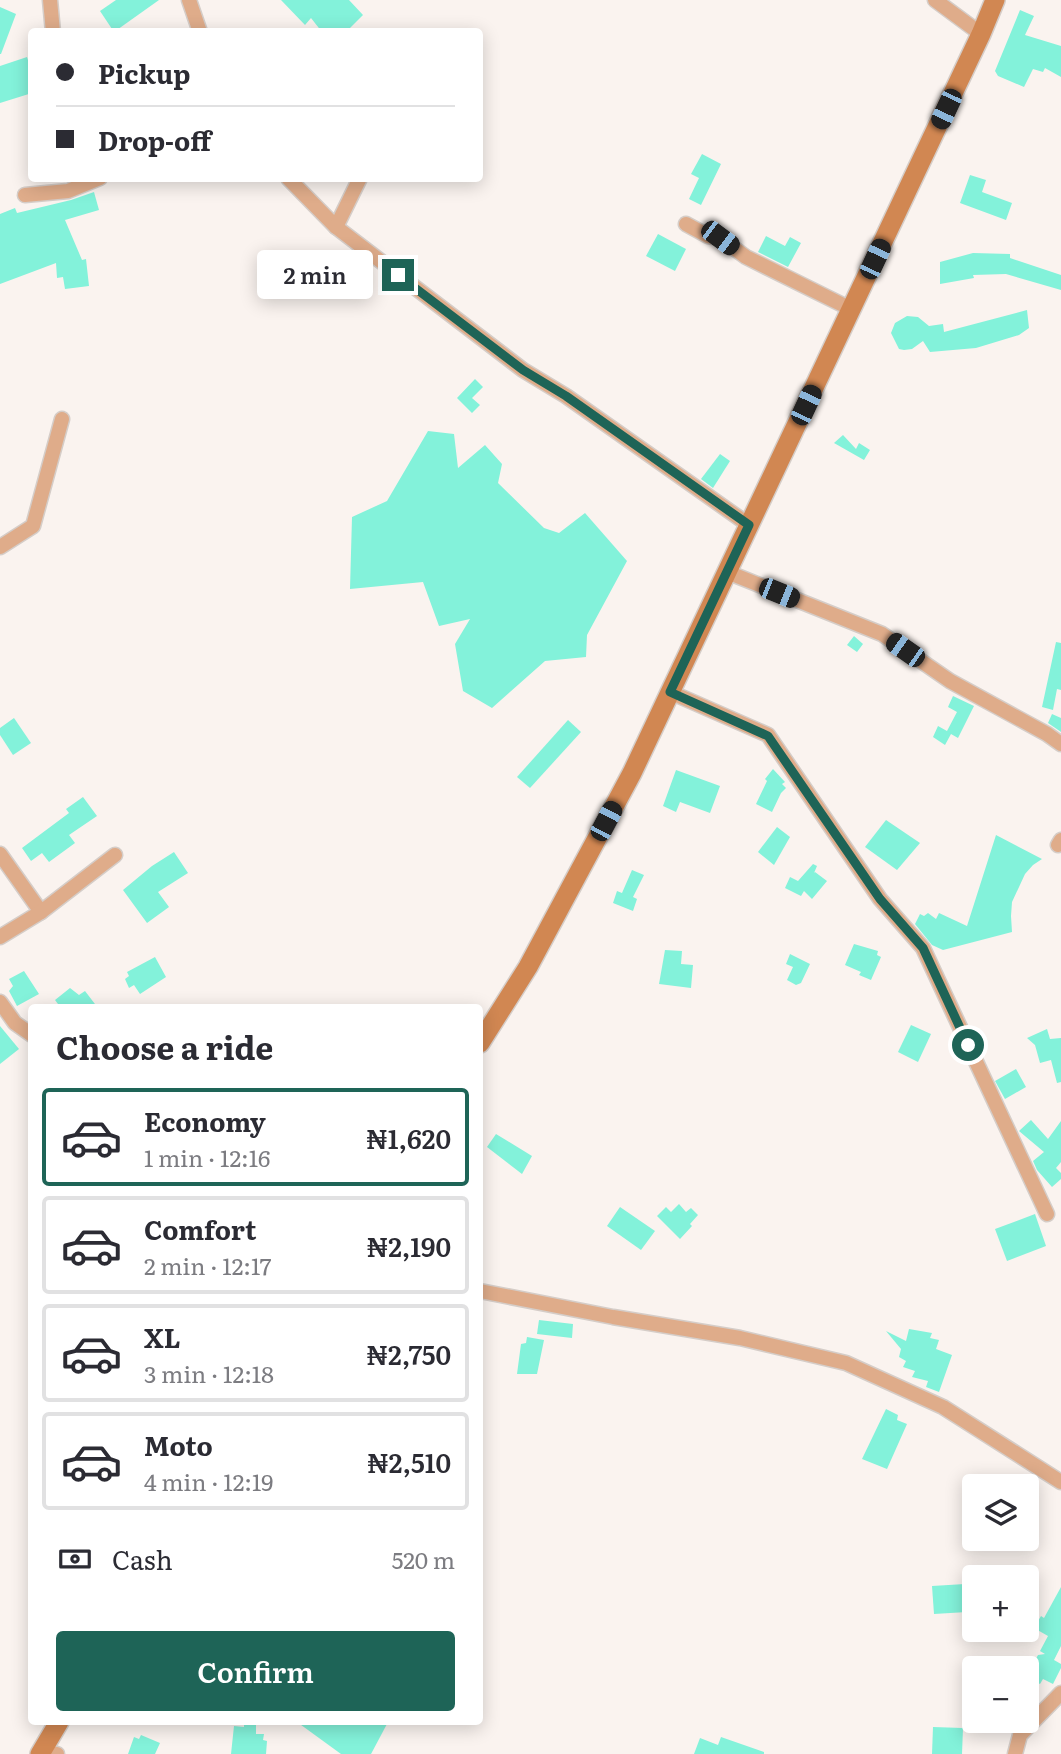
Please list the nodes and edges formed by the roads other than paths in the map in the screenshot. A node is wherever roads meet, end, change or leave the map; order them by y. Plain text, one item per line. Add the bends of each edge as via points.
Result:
1 (50, 0) edge
2 (189, 0) edge
3 (935, 0) edge
4 (995, 0) edge
5 (53, 28) edge
6 (199, 28) edge
7 (981, 34) junction
8 (90, 182) edge
9 (292, 182) edge
10 (358, 182) edge
11 (56, 185) edge
12 (25, 195) dead end
13 (686, 224) dead end
14 (336, 227) junction
15 (851, 309) junction
16 (62, 419) dead end
17 (749, 525) junction
18 (0, 547) edge
19 (727, 572) junction
20 (670, 692) junction
21 (1061, 744) edge
22 (0, 854) edge
23 (115, 855) dead end
24 (41, 912) junction
25 (0, 937) edge
26 (0, 1002) edge
27 (28, 1032) edge
28 (483, 1038) edge
29 (1047, 1214) dead end
30 (483, 1292) edge
31 (1061, 1482) edge
32 (1061, 1693) edge
33 (59, 1725) edge
34 (46, 1753) edge
35 (1015, 1754) edge

1 - 5 street
2 - 6 street
3 - 7 street
4 - 7 main road
7 - 15 main road
8 - 11 street via 68,191
9 - 14 street
10 - 14 street
11 - 12 street
13 - 15 street
14 - 17 street via 523,370
15 - 17 main road
16 - 18 street via 33,526
17 - 19 main road
19 - 20 main road
19 - 21 street via 882,634 950,681
20 - 28 main road via 528,968
20 - 29 street via 768,736 880,899 923,948
22 - 24 street
23 - 24 street
24 - 25 street
26 - 27 street
30 - 31 street via 740,1338 846,1363 943,1407
32 - 35 street via 1020,1735
33 - 34 main road

